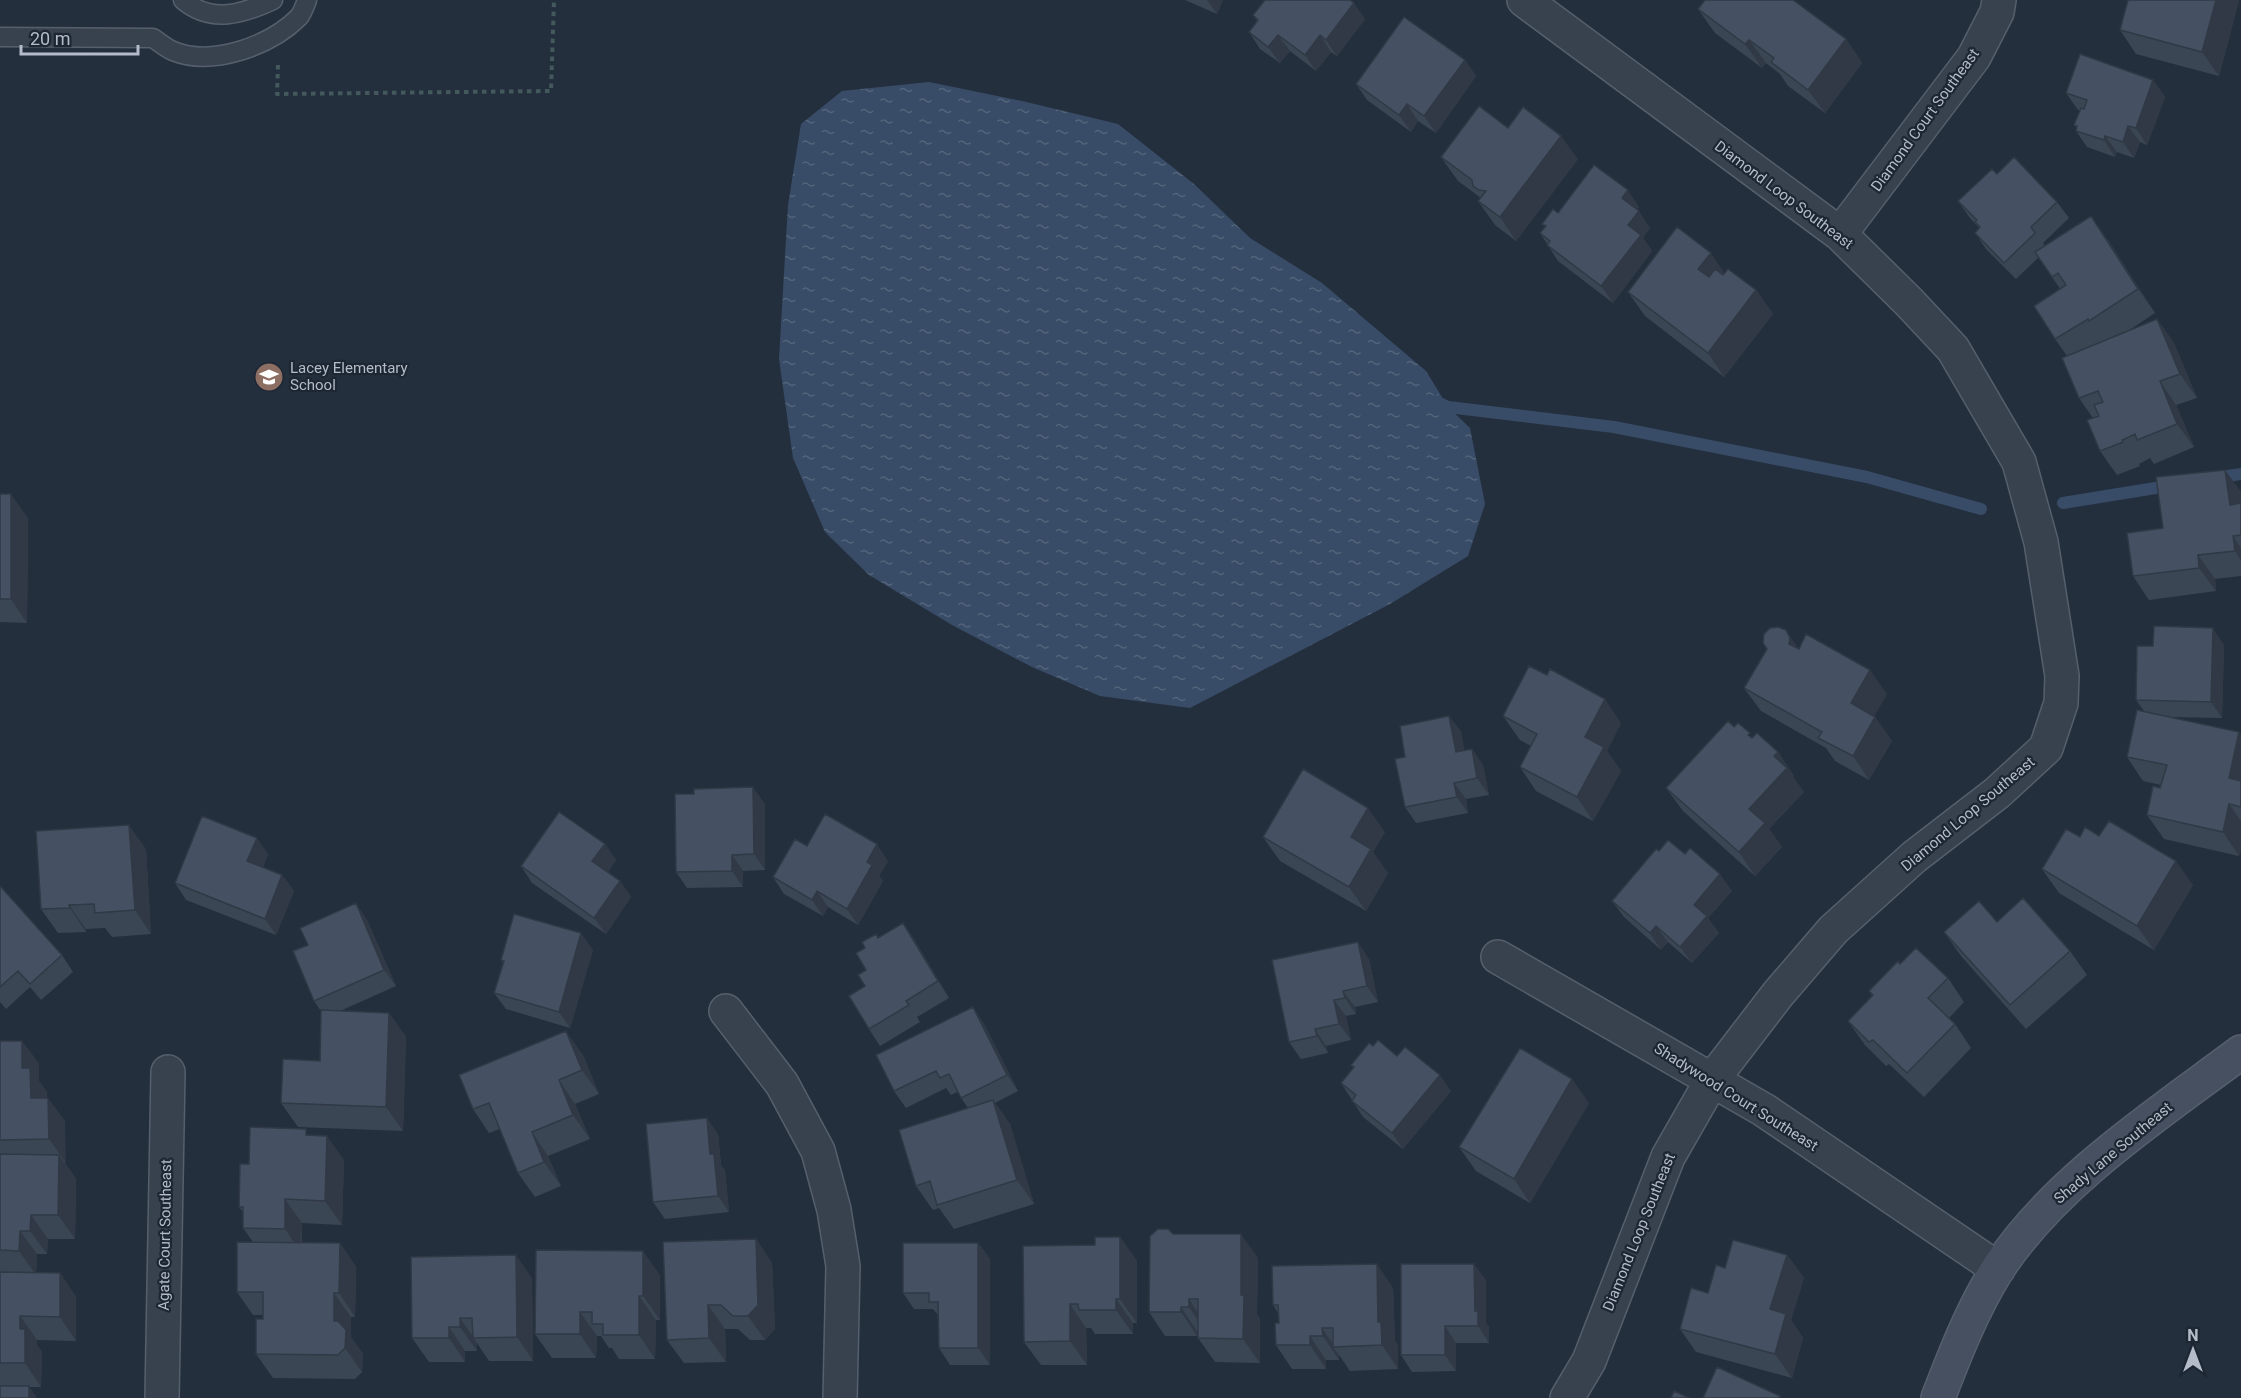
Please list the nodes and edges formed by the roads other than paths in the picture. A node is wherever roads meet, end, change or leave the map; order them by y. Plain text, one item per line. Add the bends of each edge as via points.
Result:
1 (183, 0) edge
2 (273, 0) edge
3 (307, 0) edge
4 (1524, 0) edge
5 (1999, 0) edge
6 (0, 38) edge
7 (1840, 234) junction
8 (1498, 957) dead end
9 (726, 1011) dead end
10 (2241, 1052) edge
11 (168, 1072) dead end
12 (1712, 1080) junction
13 (1998, 1269) junction
14 (162, 1398) edge
15 (840, 1398) edge
16 (1567, 1398) edge
17 (1938, 1398) edge

1 - 2 lane via 208,14 231,15
3 - 6 lane via 300,15 279,32 243,51 202,56 173,51 153,38
4 - 7 street, Diamond Loop Southeast
5 - 7 street, Diamond Court Southeast via 1974,57
7 - 12 street, Diamond Loop Southeast via 1953,349 2019,462 2042,542 2062,676 2061,703 2046,748 1833,930
8 - 12 street, Shadywood Court Southeast
9 - 15 street via 782,1084 818,1151 834,1210 843,1266
10 - 13 street, Shady Lane Southeast via 2104,1156 2033,1223
11 - 14 street, Agate Court Southeast
12 - 13 street, Shadywood Court Southeast via 1764,1110
12 - 16 street, Diamond Loop Southeast via 1668,1157 1589,1361
13 - 17 street, Shady Lane Southeast via 1966,1326

